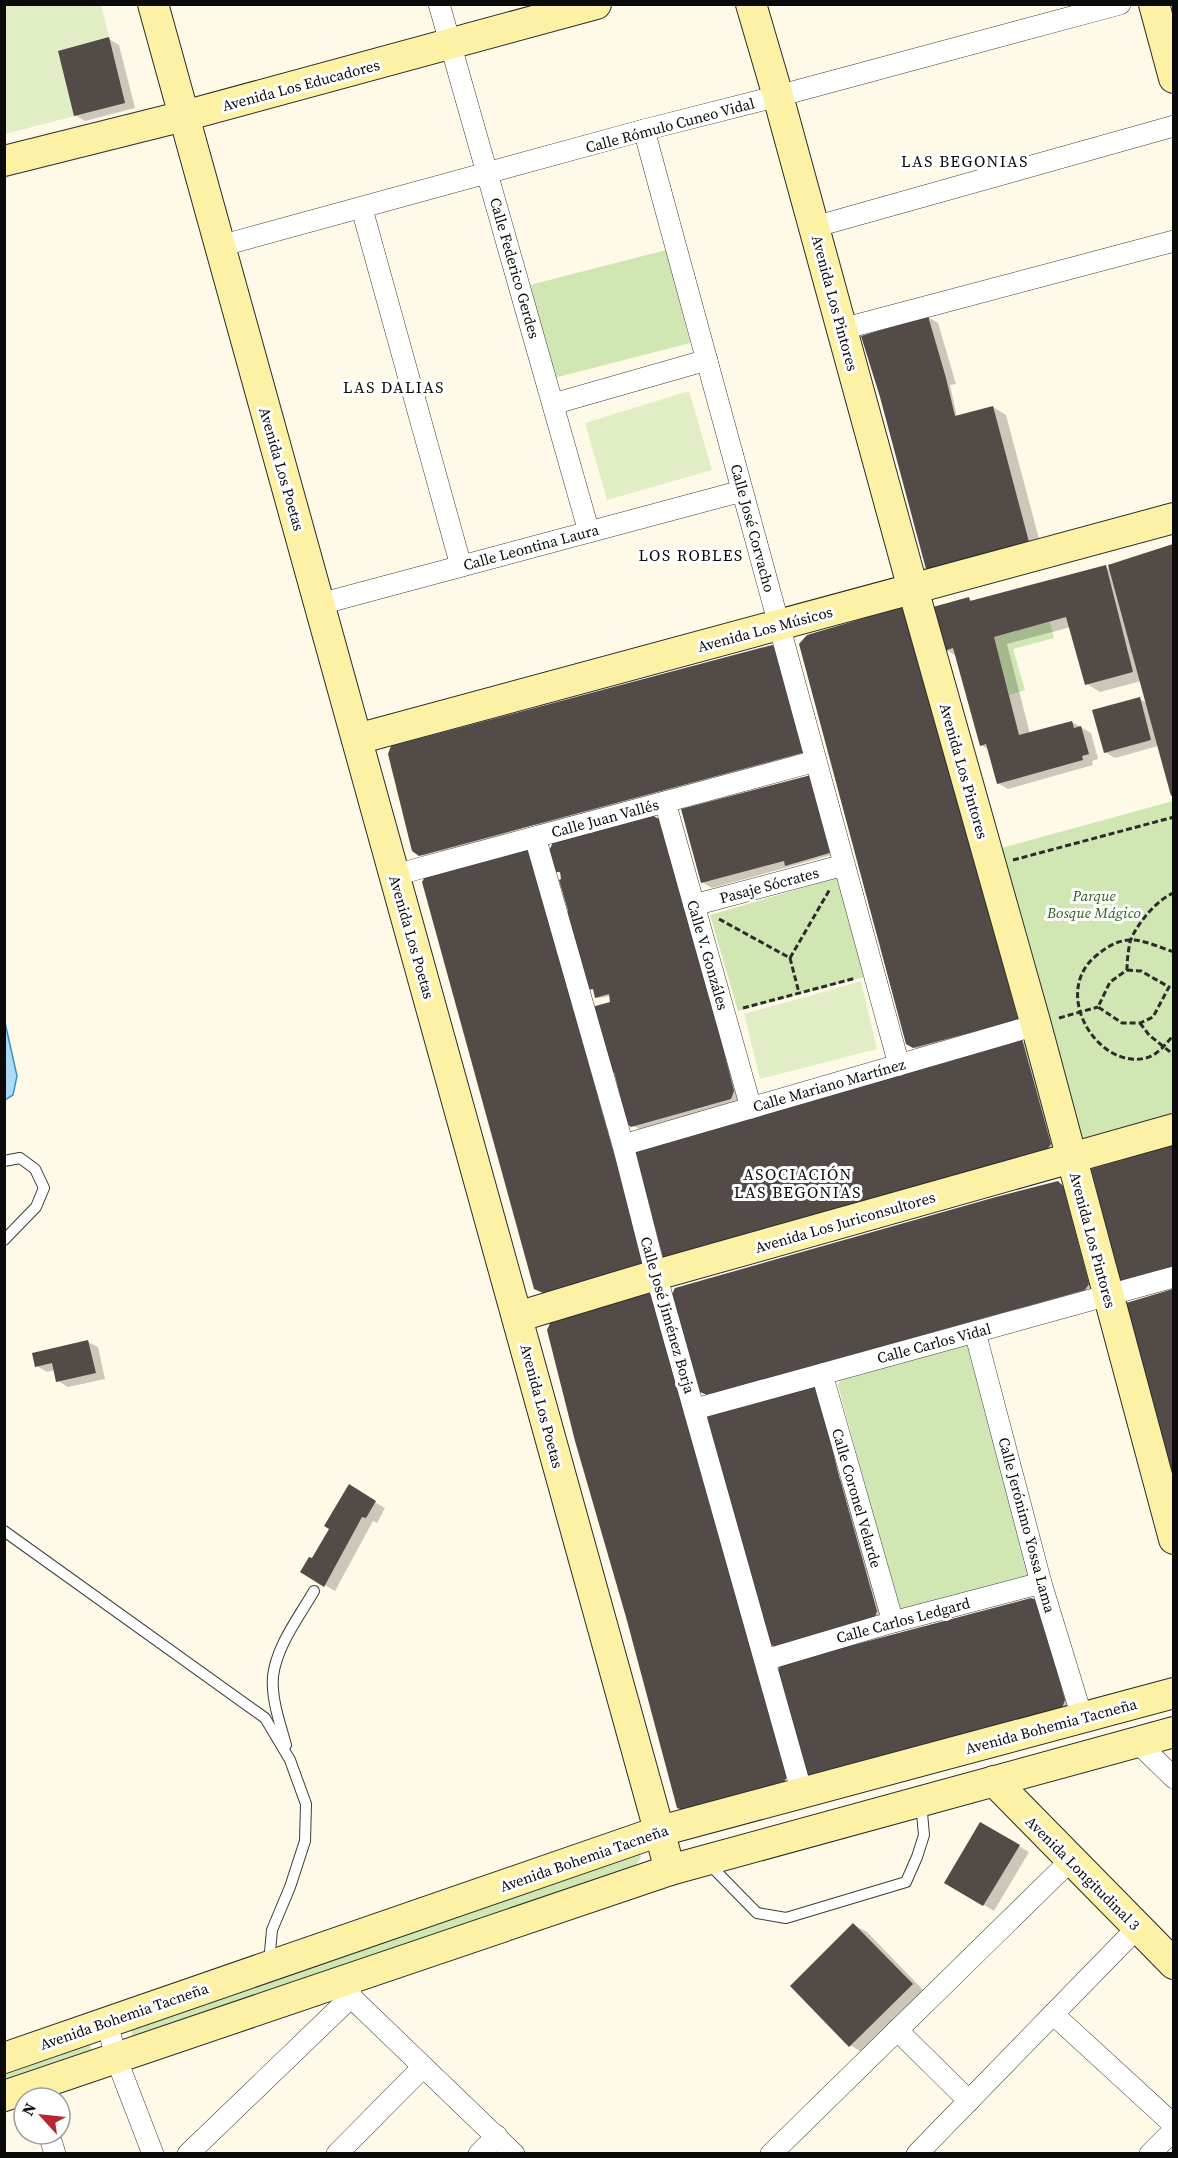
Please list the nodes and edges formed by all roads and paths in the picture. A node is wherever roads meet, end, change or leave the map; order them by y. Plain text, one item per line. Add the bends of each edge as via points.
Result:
1 (153, 4) edge
2 (439, 4) edge
3 (596, 4) edge
4 (751, 4) edge
5 (1120, 4) edge
6 (1154, 4) edge
7 (450, 45) junction
8 (1173, 78) edge
9 (778, 96) junction
10 (184, 116) junction
11 (1173, 126) edge
12 (644, 130) junction
13 (4, 161) edge
14 (488, 174) junction
15 (362, 209) junction
16 (814, 226) junction
17 (1173, 241) edge
18 (220, 246) junction
19 (842, 329) junction
20 (707, 360) junction
21 (553, 404) junction
22 (742, 491) junction
23 (1173, 518) edge
24 (589, 532) junction
25 (461, 566) junction
26 (913, 589) junction
27 (320, 604) junction
28 (779, 625) junction
29 (357, 739) junction
30 (816, 761) junction
31 (665, 802) junction
32 (1173, 817) edge
33 (535, 837) junction
34 (1008, 861) dead end
35 (844, 865) junction
36 (394, 875) junction
37 (830, 889) dead end
38 (1173, 892) edge
39 (703, 910) junction
40 (1131, 940) junction
41 (1173, 952) edge
42 (790, 958) junction
43 (1127, 970) junction
44 (862, 976) dead end
45 (1172, 987) edge
46 (799, 993) junction
47 (1098, 1007) junction
48 (739, 1010) dead end
49 (1079, 1013) junction
50 (1047, 1022) junction
51 (1140, 1023) junction
52 (1173, 1034) edge
53 (1163, 1048) junction
54 (1173, 1055) edge
55 (899, 1065) junction
56 (751, 1108) junction
57 (1173, 1129) edge
58 (623, 1145) junction
59 (1071, 1157) junction
60 (4, 1161) edge
61 (4, 1240) edge
62 (656, 1275) junction
63 (1173, 1277) edge
64 (1107, 1294) junction
65 (517, 1317) junction
66 (975, 1332) junction
67 (822, 1374) junction
68 (695, 1409) junction
69 (4, 1531) edge
70 (1173, 1539) edge
71 (1041, 1583) junction
72 (314, 1591) dead end
73 (893, 1622) junction
74 (765, 1660) junction
75 (1173, 1693) edge
76 (1082, 1717) junction
77 (1173, 1732) edge
78 (1137, 1742) junction
79 (290, 1760) junction
80 (1173, 1778) edge
81 (994, 1781) junction
82 (802, 1793) junction
83 (921, 1802) junction
84 (660, 1831) junction
85 (706, 1861) junction
86 (1070, 1861) junction
87 (670, 1870) junction
88 (1137, 1928) junction
89 (1173, 1964) edge
90 (269, 1966) junction
91 (350, 1988) junction
92 (1053, 2014) junction
93 (107, 2022) junction
94 (897, 2030) junction
95 (4, 2058) edge
96 (116, 2058) junction
97 (423, 2067) junction
98 (49, 2086) edge
99 (969, 2101) junction
100 (1173, 2125) edge
101 (1173, 2130) edge
102 (496, 2136) junction
103 (153, 2154) edge
104 (188, 2154) edge
105 (337, 2154) edge
106 (479, 2154) edge
107 (514, 2154) edge
108 (771, 2154) edge
109 (917, 2154) edge
110 (1150, 2154) edge

1 - 10 street, Avenida Los Poetas
2 - 7 street, Calle Federico Gerdes
3 - 7 street, Avenida Los Educadores
4 - 9 street, Avenida Los Pintores
5 - 9 street, Calle Rómulo Cuneo Vidal
6 - 8 street
7 - 10 street, Avenida Los Educadores
7 - 14 street, Calle Federico Gerdes
9 - 12 street, Calle Rómulo Cuneo Vidal
9 - 16 street, Avenida Los Pintores
10 - 13 street, Avenida Los Educadores
10 - 18 street, Avenida Los Poetas
11 - 16 street
12 - 14 street, Calle Rómulo Cuneo Vidal
12 - 20 street, Calle José Corvacho
14 - 15 street, Calle Rómulo Cuneo Vidal
14 - 21 street, Calle Federico Gerdes
15 - 18 street, Calle Rómulo Cuneo Vidal
15 - 25 street
16 - 19 street, Avenida Los Pintores
17 - 19 street
18 - 27 street, Avenida Los Poetas
19 - 26 street, Avenida Los Pintores
20 - 21 street
20 - 22 street, Calle José Corvacho
21 - 24 street, Calle Federico Gerdes
22 - 24 street, Calle Leontina Laura
22 - 28 street, Calle José Corvacho
23 - 26 street, Avenida Los Músicos
24 - 25 street, Calle Leontina Laura
25 - 27 street, Calle Leontina Laura
26 - 28 street, Avenida Los Músicos
26 - 50 street, Avenida Los Pintores
27 - 29 street, Avenida Los Poetas
28 - 29 street, Avenida Los Músicos
28 - 30 street, Calle José Corvacho
29 - 36 street, Avenida Los Poetas
30 - 31 street, Calle Juan Vallés
30 - 35 street, Calle José Corvacho
31 - 33 street, Calle Juan Vallés
31 - 39 street, Calle V. Gonzáles
32 - 34 path
33 - 36 street, Calle Juan Vallés
33 - 58 street, Calle José Jiménez Borja
35 - 39 street, Pasaje Sócrates
35 - 55 street, Calle José Corvacho
36 - 65 street, Avenida Los Poetas
37 - 42 path
38 - 40 path via 1150,910
39 - 42 path
39 - 56 street, Calle V. Gonzáles
40 - 41 path
40 - 43 path
40 - 49 path via 1111,944 1091,960 1080,978 1076,996
42 - 46 path
43 - 45 path via 1141,971
43 - 47 path via 1110,982
44 - 46 path
45 - 51 path via 1154,1017
46 - 48 path
47 - 49 path
47 - 51 path via 1122,1023
49 - 50 path
49 - 53 path via 1085,1027 1106,1048 1129,1058 1147,1058
50 - 55 street, Calle Mariano Martínez
50 - 59 street, Avenida Los Pintores
51 - 53 path
52 - 53 path
53 - 54 path
55 - 56 street, Calle Mariano Martínez
56 - 58 street, Calle Mariano Martínez
57 - 59 street, Avenida Los Juriconsultores
58 - 62 street, Calle José Jiménez Borja
59 - 62 street, Avenida Los Juriconsultores
59 - 64 street, Avenida Los Pintores
60 - 61 lane via 20,1158 35,1169 44,1188 36,1207
62 - 65 street, Avenida Los Juriconsultores
62 - 68 street, Calle José Jiménez Borja
63 - 64 street, Calle Carlos Vidal
64 - 66 street, Calle Carlos Vidal
64 - 70 street, Avenida Los Pintores
65 - 84 street, Avenida Los Poetas
66 - 67 street, Calle Carlos Vidal
66 - 71 street, Calle Jerónimo Yossa Lama
67 - 68 street, Calle Carlos Vidal
67 - 73 street, Calle Coronel Velarde
68 - 74 street, Calle José Jiménez Borja
69 - 79 lane via 265,1718
71 - 73 street, Calle Carlos Ledgard
71 - 76 street, Calle Jerónimo Yossa Lama
72 - 79 lane via 281,1647 273,1676 276,1708
73 - 74 street, Calle Carlos Ledgard
74 - 82 street, Calle José Jiménez Borja
75 - 76 street, Avenida Bohemia Tacneña
76 - 82 street, Avenida Bohemia Tacneña
77 - 78 street
78 - 80 street
78 - 81 street
79 - 90 lane via 306,1804 305,1841 272,1930
81 - 83 street
81 - 86 street, Avenida Longitudinal 3
82 - 84 street, Avenida Bohemia Tacneña
83 - 85 street
83 - 85 lane via 924,1834 906,1882 786,1918 758,1913
84 - 87 street, Avenida Los Poetas
84 - 90 street, Avenida Bohemia Tacneña
85 - 87 street
86 - 88 street, Avenida Longitudinal 3
86 - 94 street
87 - 91 street
88 - 89 street, Avenida Longitudinal 3
88 - 92 street
90 - 93 street, Avenida Bohemia Tacneña
91 - 96 street
91 - 97 street
91 - 104 street
92 - 99 street
92 - 100 street
93 - 95 street, Avenida Bohemia Tacneña
93 - 96 street
94 - 99 street
94 - 108 street
96 - 98 street
96 - 103 street
97 - 102 street
97 - 105 street
99 - 109 street
101 - 110 street
102 - 106 street
102 - 107 street

